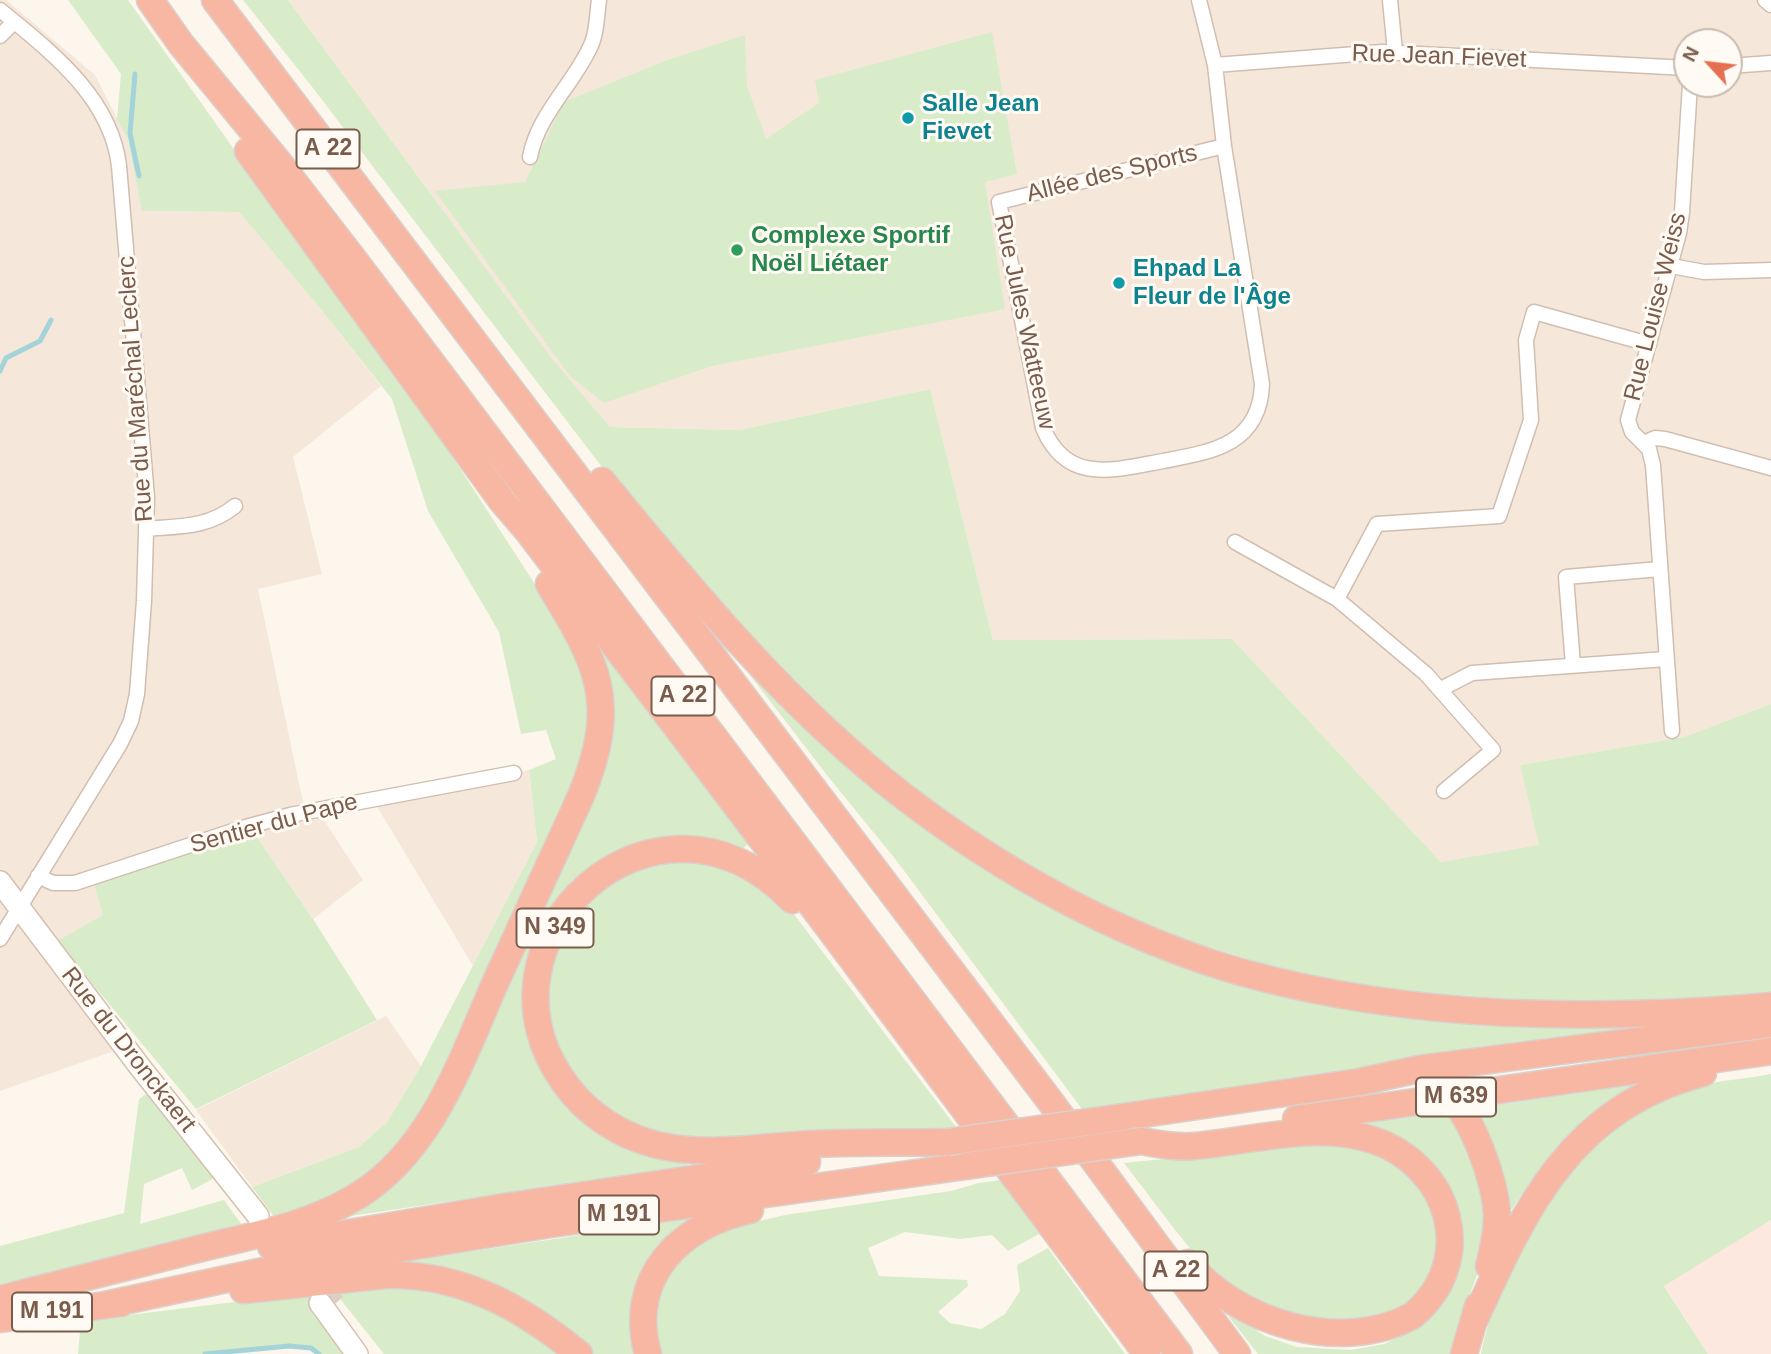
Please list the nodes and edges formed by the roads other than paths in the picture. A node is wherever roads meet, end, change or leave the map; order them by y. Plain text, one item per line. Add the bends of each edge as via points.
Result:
1 (150, 0) edge
2 (215, 0) edge
3 (599, 0) edge
4 (1199, 0) edge
5 (1390, 0) edge
6 (1765, 0) edge
7 (1771, 5) edge
8 (0, 10) edge
9 (14, 22) junction
10 (0, 36) edge
11 (181, 44) junction
12 (1395, 52) junction
13 (1771, 64) edge
14 (1215, 65) junction
15 (1743, 65) edge
16 (1673, 67) edge
17 (1689, 98) edge
18 (1224, 146) junction
19 (530, 157) dead end
20 (999, 202) joint
21 (1671, 266) junction
22 (1771, 270) edge
23 (441, 299) junction
24 (1649, 344) junction
25 (1644, 443) junction
26 (1771, 468) edge
27 (502, 501) junction
28 (235, 506) dead end
29 (146, 529) junction
30 (1235, 542) dead end
31 (1660, 569) junction
32 (1337, 598) junction
33 (1666, 659) junction
34 (1573, 665) junction
35 (1441, 689) junction
36 (1672, 731) dead end
37 (514, 773) dead end
38 (1444, 791) dead end
39 (38, 876) junction
40 (0, 883) edge
41 (19, 908) junction
42 (0, 939) edge
43 (1771, 1006) edge
44 (1771, 1024) edge
45 (1771, 1051) edge
46 (937, 1073) junction
47 (1359, 1082) junction
48 (1453, 1097) junction
49 (1123, 1117) joint
50 (1142, 1141) junction
51 (948, 1142) junction
52 (966, 1166) junction
53 (1115, 1188) junction
54 (258, 1216) dead end
55 (1102, 1292) junction
56 (1, 1305) edge
57 (105, 1305) junction
58 (1474, 1321) junction
59 (357, 1354) edge
60 (373, 1354) edge
61 (579, 1354) edge
62 (648, 1354) edge
63 (1140, 1354) edge
64 (1147, 1354) edge
65 (1179, 1354) edge
66 (1237, 1354) edge
67 (1464, 1354) edge

1 - 11 highway, A 22
2 - 23 highway, A 22
3 - 19 street via 592,42 533,141
4 - 14 street
5 - 12 street
6 - 7 street
8 - 9 street, Rue du Maréchal Leclerc
9 - 10 street
9 - 29 street, Rue du Maréchal Leclerc via 74,75 102,115 115,144 145,453
11 - 27 highway via 188,69
11 - 65 highway, A 22 via 355,261
12 - 14 street, Rue Jean Fievet
12 - 16 street, Rue Jean Fievet
13 - 15 street
14 - 18 street, Rue Jules Watteeuw
17 - 21 street, Rue Louise Weiss via 1682,212
18 - 20 street, Allée des Sports
18 - 20 street, Rue Jules Watteeuw via 1262,393 1245,430 1229,444 1208,452 1104,472 1069,461 1051,443 1040,419
21 - 22 street via 1717,272
21 - 24 street, Rue Louise Weiss
23 - 43 highway via 527,391 707,606 811,715 901,794 1038,885 1194,956 1265,978 1353,996 1535,1014
23 - 53 highway, A 22
24 - 25 street, Rue Louise Weiss via 1628,420 1632,432
24 - 32 street via 1534,312 1526,340 1530,428 1499,516 1377,524
25 - 26 street via 1664,439
25 - 31 street, Rue Louise Weiss via 1653,465
27 - 46 highway
27 - 56 highway via 507,520 587,651 600,694 600,734 581,796 453,1078 426,1127 378,1181 320,1215
28 - 29 street via 208,523
29 - 39 street, Rue du Maréchal Leclerc via 139,679 131,721
30 - 32 street
31 - 33 street, Rue Louise Weiss
31 - 34 street via 1566,577
32 - 35 street
33 - 34 street
33 - 36 street, Rue Louise Weiss
34 - 35 street via 1472,673
35 - 38 street via 1493,750
37 - 39 street, Sentier du Pape via 290,815 75,883 53,883
39 - 41 street, Rue du Maréchal Leclerc
40 - 41 main road, Rue du Dronckaert
41 - 42 street, Rue du Maréchal Leclerc
41 - 54 main road, Rue du Dronckaert
44 - 47 highway, M 639 via 1419,1069
45 - 48 highway, M 639
45 - 58 highway via 1646,1094 1588,1134 1525,1215
46 - 51 highway, N 349 via 784,892 764,874 727,857 687,849 648,852 607,870 564,913 544,953 536,995 549,1057 588,1110 621,1131 658,1145 715,1151
46 - 55 highway
47 - 48 highway via 1418,1080
47 - 49 highway, M 639
48 - 50 highway, M 639
48 - 58 highway via 1468,1119 1497,1208 1495,1238
49 - 51 highway, M 191, bridge
50 - 52 highway, M 191, bridge
50 - 53 highway via 1184,1147 1296,1133 1342,1133 1396,1149 1428,1177 1447,1212 1450,1245 1435,1291 1403,1324 1371,1337 1321,1342 1282,1332 1219,1295 1151,1217
51 - 56 highway, M 191 via 299,1240
52 - 57 highway, M 191 via 286,1266
52 - 62 highway via 878,1190 739,1213 698,1229 671,1251 649,1287 643,1320
53 - 66 highway, A 22
55 - 63 highway
55 - 64 highway
56 - 57 highway, M 191
57 - 61 highway via 410,1274 458,1283 500,1300
58 - 67 highway
59 - 60 main road via 328,1304

